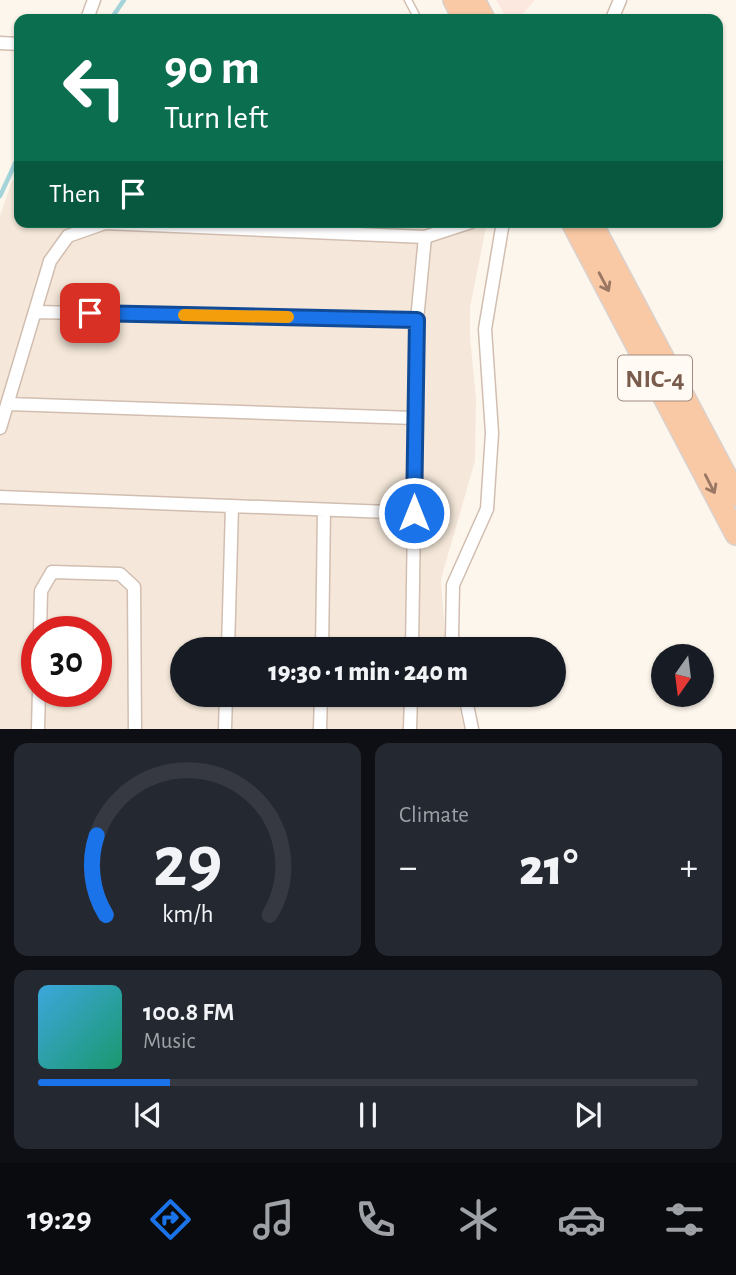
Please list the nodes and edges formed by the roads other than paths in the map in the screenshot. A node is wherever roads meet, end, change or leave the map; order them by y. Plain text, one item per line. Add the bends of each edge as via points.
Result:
1 (91, 228) edge
2 (219, 228) edge
3 (453, 228) edge
4 (501, 228) edge
5 (575, 228) edge
6 (595, 228) edge
7 (425, 237) junction
8 (35, 312) junction
9 (417, 320) junction
10 (8, 404) junction
11 (414, 418) junction
12 (0, 428) edge
13 (736, 495) edge
14 (0, 497) edge
15 (232, 506) junction
16 (324, 510) junction
17 (414, 513) junction
18 (736, 534) edge
19 (40, 616) edge
20 (228, 637) edge
21 (322, 637) edge
22 (412, 637) edge
23 (452, 637) edge
24 (38, 707) edge
25 (226, 707) edge
26 (321, 707) edge
27 (411, 707) edge
28 (467, 707) edge
29 (37, 729) edge
30 (135, 729) edge
31 (225, 729) edge
32 (320, 729) edge
33 (410, 729) edge
34 (472, 729) edge

1 - 8 street via 68,236 50,261
2 - 7 street
3 - 7 street
4 - 23 street via 485,329 492,433 487,509 453,585
5 -> 18 highway, NIC-4
6 - 13 highway, NIC-4
7 - 9 street
8 - 9 street
8 - 10 street
9 - 11 street
10 - 11 street
10 - 12 street
11 - 17 street
14 - 15 street
15 - 16 street
15 - 20 street
16 - 17 street
16 - 21 street
17 - 22 street
19 - 30 street via 41,591 52,572 120,574 134,587
24 - 29 street
25 - 31 street
26 - 32 street
27 - 33 street
28 - 34 street

